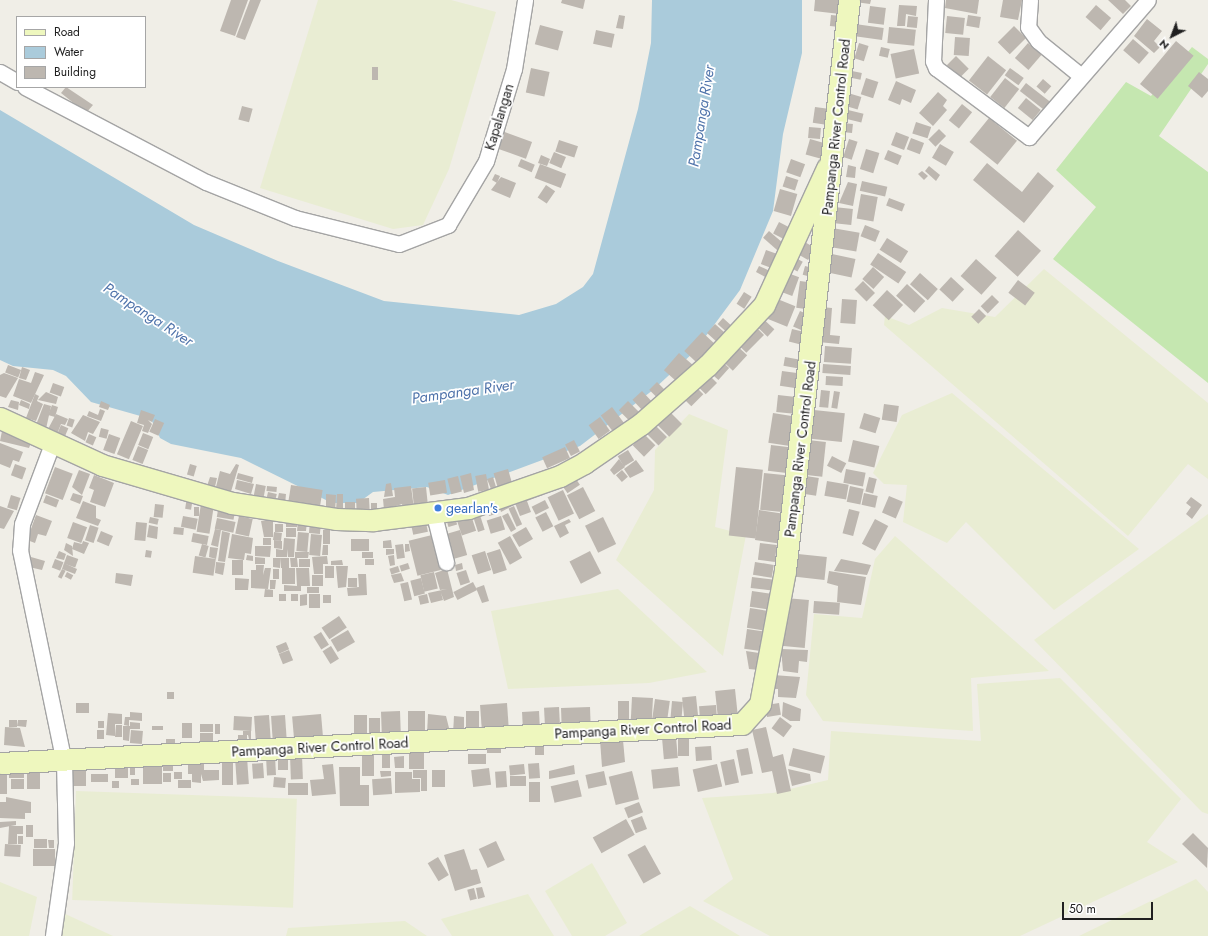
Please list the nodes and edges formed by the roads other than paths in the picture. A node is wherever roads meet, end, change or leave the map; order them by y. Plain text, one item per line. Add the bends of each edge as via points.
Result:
1 (525, 0) edge
2 (849, 0) edge
3 (936, 0) edge
4 (1030, 0) edge
5 (1148, 0) edge
6 (0, 72) edge
7 (1081, 76) junction
8 (16, 81) edge
9 (27, 88) edge
10 (835, 152) junction
11 (0, 418) edge
12 (52, 444) junction
13 (433, 511) junction
14 (446, 562) dead end
15 (64, 762) junction
16 (0, 763) edge
17 (53, 936) edge

1 - 9 street, Kapalangan via 514,69 486,161 448,225 399,244 295,218 206,182
2 - 10 street, Pampanga River Control Road
3 - 7 street via 933,61 936,68 1024,136 1033,136
4 - 7 street via 1028,27 1038,42
5 - 7 street
6 - 8 street
10 - 13 street via 764,305 682,390 635,429 560,476 468,508
10 - 15 street, Pampanga River Control Road via 776,632 760,704 742,724
11 - 12 street
12 - 13 street via 102,465 232,503 336,519 373,520
12 - 15 street via 22,524 20,550
13 - 14 street
15 - 16 street, Pampanga River Control Road
15 - 17 street via 66,842

